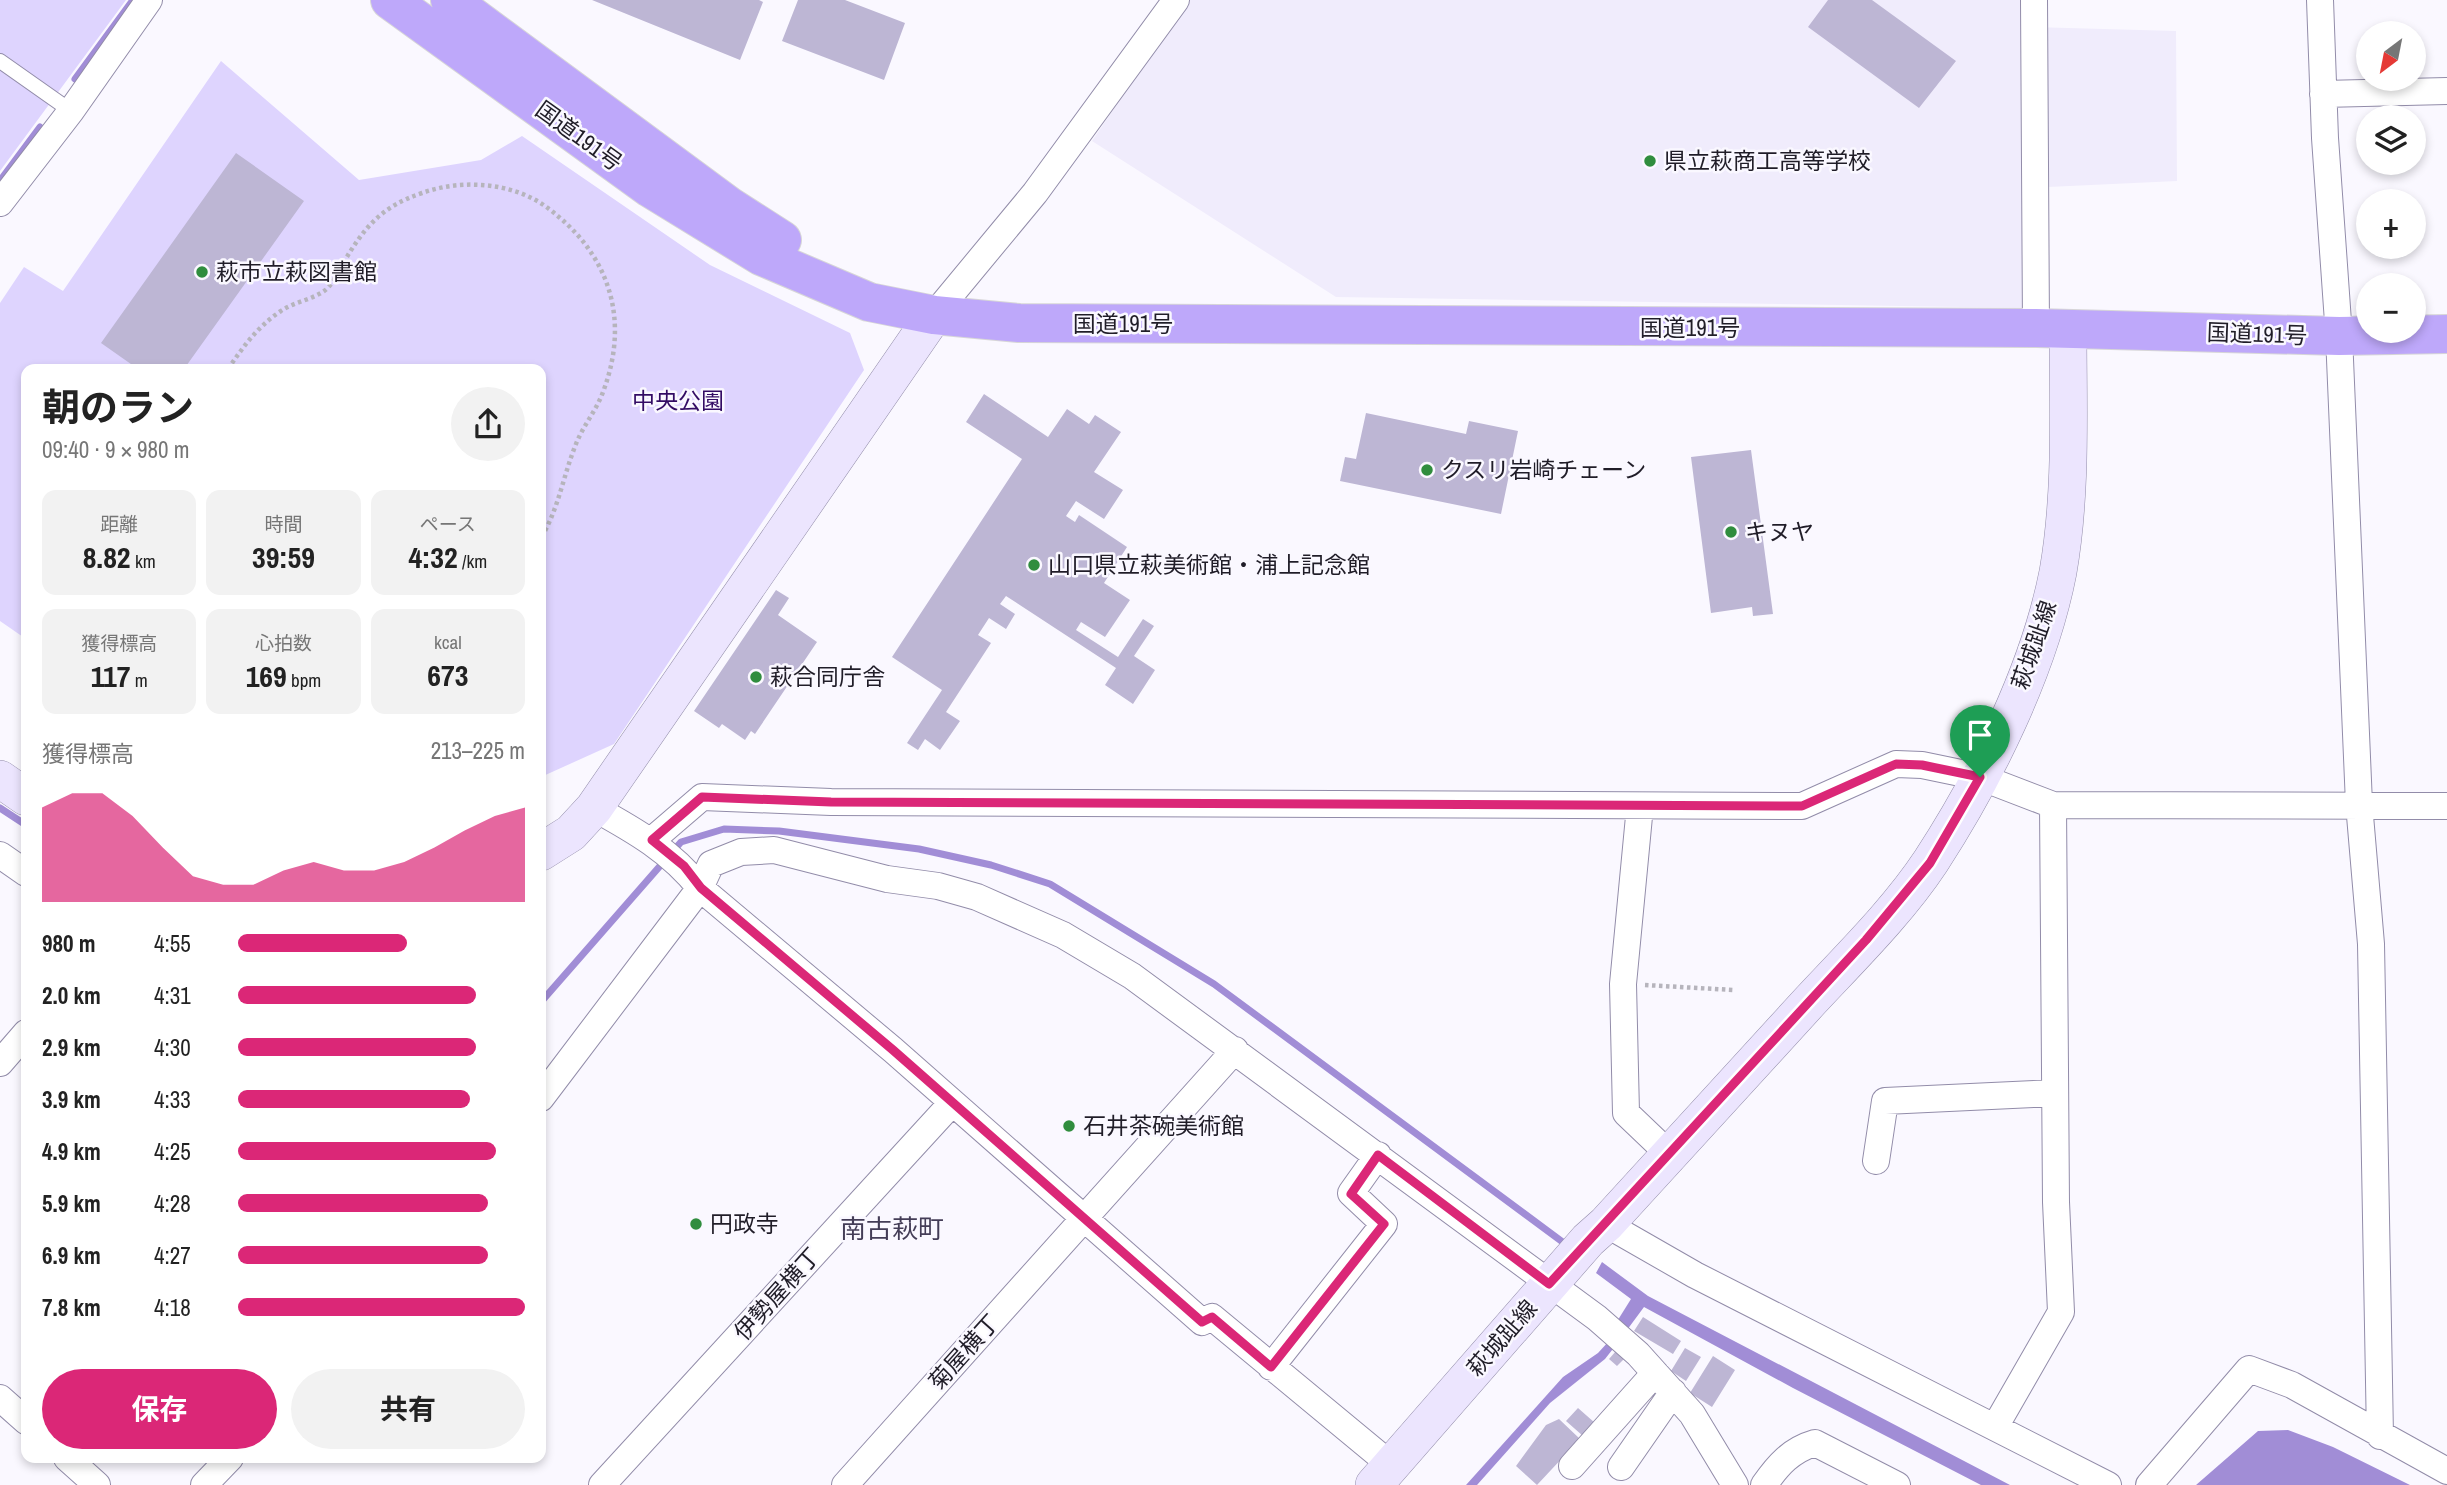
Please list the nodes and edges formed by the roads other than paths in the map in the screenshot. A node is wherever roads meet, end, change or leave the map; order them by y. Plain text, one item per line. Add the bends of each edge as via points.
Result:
1 (149, 0) edge
2 (390, 0) edge
3 (450, 0) edge
4 (1177, 0) edge
5 (2034, 0) edge
6 (2320, 0) edge
7 (0, 61) edge
8 (2447, 91) edge
9 (2323, 94) junction
10 (71, 111) junction
11 (0, 203) edge
12 (934, 315) junction
13 (2052, 328) junction
14 (2447, 334) edge
15 (2339, 336) junction
16 (1980, 777) junction
17 (0, 779) edge
18 (21, 793) edge
19 (2359, 804) junction
20 (2053, 805) junction
21 (1640, 806) junction
22 (2447, 806) edge
23 (594, 808) junction
24 (546, 849) edge
25 (666, 852) junction
26 (0, 855) edge
27 (21, 870) edge
28 (701, 888) junction
29 (21, 1038) edge
30 (1235, 1050) junction
31 (0, 1063) edge
32 (546, 1091) edge
33 (2055, 1093) junction
34 (952, 1103) junction
35 (1378, 1155) junction
36 (1670, 1155) junction
37 (1876, 1161) dead end
38 (1083, 1219) junction
39 (1597, 1232) junction
40 (1549, 1284) junction
41 (1647, 1363) junction
42 (1271, 1367) junction
43 (1673, 1392) junction
44 (0, 1398) edge
45 (21, 1417) edge
46 (1995, 1427) junction
47 (2381, 1436) junction
48 (72, 1463) edge
49 (225, 1463) edge
50 (1572, 1466) dead end
51 (1620, 1467) dead end
52 (2447, 1471) edge
53 (1382, 1475) edge
54 (97, 1485) edge
55 (204, 1485) edge
56 (602, 1485) edge
57 (845, 1485) edge
58 (1735, 1485) edge
59 (1764, 1485) edge
60 (1897, 1485) edge
61 (2108, 1485) edge
62 (2149, 1485) edge

1 - 10 street
2 - 12 highway, 国道191号 via 650,188 761,256 869,302
3 - 12 highway, 国道191号 via 754,223 810,254 876,281
4 - 12 street via 1035,193
5 - 13 street
6 - 9 street
7 - 10 lane
8 - 9 street
9 - 15 street
10 - 11 street
12 - 13 highway, 国道191号 via 1033,323
12 - 23 main road
13 - 15 highway, 国道191号
13 - 16 main road, 萩城趾線 via 2067,499 2057,573 2036,648
14 - 15 highway, 国道191号
15 - 19 street
16 - 20 street
16 - 21 street via 1896,764 1802,806
16 - 36 main road, 萩城趾線 via 1930,863
17 - 18 main road
19 - 20 street
19 - 22 street
19 - 47 street via 2371,944
20 - 33 street
21 - 25 street via 831,802 702,797
21 - 36 street via 1623,984 1626,1113
23 - 24 main road via 571,833
23 - 25 street
25 - 28 street
26 - 27 street
28 - 30 street via 711,864 741,852 775,850 977,897 1063,935 1132,976
28 - 32 street
28 - 34 street
29 - 31 street
30 - 35 street
30 - 38 street, 菊屋横丁
33 - 37 street via 1885,1101
33 - 46 street via 2061,1312
34 - 38 street
34 - 56 street, 伊勢屋横丁
35 - 40 street
35 - 42 street via 1351,1194 1384,1224
36 - 39 main road, 萩城趾線
38 - 42 street via 1202,1322 1212,1317
38 - 57 street, 菊屋横丁
39 - 40 main road, 萩城趾線
39 - 46 street via 1695,1275
40 - 41 street via 1597,1318
40 - 53 main road, 萩城趾線
41 - 43 street
41 - 50 street
42 - 53 street
43 - 51 street
43 - 58 street via 1692,1414
44 - 45 street
46 - 61 street
47 - 52 street
47 - 62 street via 2292,1385 2249,1370
48 - 54 street
49 - 55 street
59 - 60 street via 1798,1448 1815,1443

